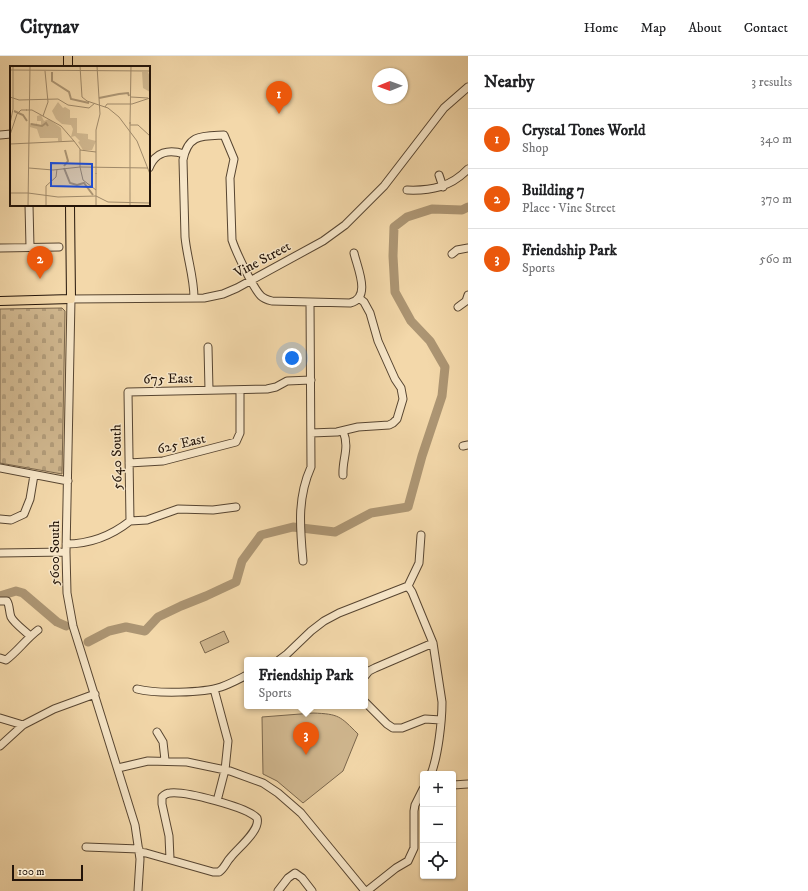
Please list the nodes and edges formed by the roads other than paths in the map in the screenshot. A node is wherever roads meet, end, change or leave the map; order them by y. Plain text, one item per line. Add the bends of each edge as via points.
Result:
1 (468, 87) edge
2 (10, 134) edge
3 (0, 135) edge
4 (184, 154) junction
5 (150, 166) edge
6 (468, 170) edge
7 (439, 175) dead end
8 (443, 187) junction
9 (407, 190) dead end
10 (29, 206) edge
11 (70, 206) edge
12 (59, 247) dead end
13 (0, 248) edge
14 (30, 248) junction
15 (468, 248) edge
16 (354, 253) dead end
17 (452, 254) dead end
18 (251, 280) junction
19 (468, 295) edge
20 (194, 298) junction
21 (359, 298) junction
22 (71, 300) junction
23 (0, 301) edge
24 (310, 302) junction
25 (458, 307) dead end
26 (208, 347) dead end
27 (311, 380) junction
28 (209, 390) junction
29 (240, 390) junction
30 (128, 392) joint
31 (343, 431) junction
32 (311, 433) junction
33 (129, 463) junction
34 (0, 468) edge
35 (34, 475) junction
36 (343, 475) dead end
37 (68, 481) junction
38 (236, 507) dead end
39 (0, 519) edge
40 (130, 521) junction
41 (420, 535) dead end
42 (66, 544) junction
43 (66, 552) junction
44 (0, 553) edge
45 (303, 561) dead end
46 (408, 586) junction
47 (0, 601) edge
48 (38, 630) dead end
49 (30, 636) junction
50 (433, 643) junction
51 (283, 657) edge
52 (0, 658) edge
53 (368, 672) edge
54 (244, 676) edge
55 (137, 688) dead end
56 (214, 689) junction
57 (94, 694) junction
58 (368, 705) edge
59 (0, 718) edge
60 (441, 720) junction
61 (23, 725) junction
62 (157, 732) dead end
63 (0, 746) edge
64 (165, 760) junction
65 (118, 768) junction
66 (225, 770) junction
67 (431, 771) edge
68 (456, 784) edge
69 (468, 784) edge
70 (420, 795) edge
71 (217, 801) junction
72 (86, 848) dead end
73 (139, 851) junction
74 (170, 859) junction
75 (138, 891) edge
76 (278, 891) edge
77 (312, 891) edge
78 (366, 891) edge

1 - 18 street, Vine Street via 444,108 384,186 345,225 328,238
2 - 3 street
4 - 5 street via 169,151 156,157
4 - 18 street via 189,144 197,137 224,135 234,159 230,178 232,240
4 - 20 street via 185,237
6 - 8 street
7 - 8 street
8 - 9 street
10 - 14 street
11 - 22 main road, 5600 South
12 - 14 street
13 - 14 street
15 - 17 street
16 - 21 street via 362,288
18 - 20 street, Vine Street via 223,294
18 - 24 street via 263,298 268,300
19 - 25 street via 466,301
20 - 22 street, Vine Street
21 - 24 street via 350,303
21 - 31 street via 370,313 376,334 401,388 403,400 397,419 391,424
22 - 23 main road, Vine Street
22 - 37 street, 5600 South
24 - 27 street
26 - 28 street, 675 East
27 - 29 street, 675 East via 287,381 271,389
27 - 32 street
28 - 29 street, 675 East
28 - 30 street, 675 East
29 - 33 street, 625 East via 240,434 233,444 162,461
30 - 33 street, 5640 South
31 - 32 street
31 - 36 street via 347,442
32 - 45 street via 311,466 304,487 300,522
33 - 40 street, 5640 South
34 - 35 street
35 - 37 street
35 - 39 street via 30,499 24,514 11,520
37 - 42 street, 5600 South
38 - 40 street via 213,510 178,509 147,520
40 - 42 street via 112,533 83,544
41 - 46 street via 419,563
42 - 43 street, 5600 South
43 - 44 street
43 - 57 street, 5600 South via 66,593
46 - 50 street
46 - 51 street via 324,621
47 - 49 street via 7,601 13,620
48 - 49 street
49 - 52 street via 15,654 6,660
50 - 53 street
50 - 60 street via 442,702
54 - 56 street
55 - 56 street via 147,691
56 - 66 street via 228,741
57 - 61 street via 54,709
57 - 65 street, 5600 South
58 - 60 street via 387,724 397,729 421,720
59 - 61 street
60 - 67 street
61 - 63 street
62 - 64 street via 163,742
64 - 65 street via 140,762
64 - 66 street
65 - 73 street, 5600 South via 135,825
66 - 71 street
66 - 78 street via 263,783 293,804
68 - 69 street
70 - 78 street via 414,811 414,848 408,861
71 - 74 street via 174,793 162,797
71 - 74 street via 256,816 256,829 219,872
72 - 73 street
73 - 74 street
73 - 75 street, 5600 South
76 - 77 street via 295,873

